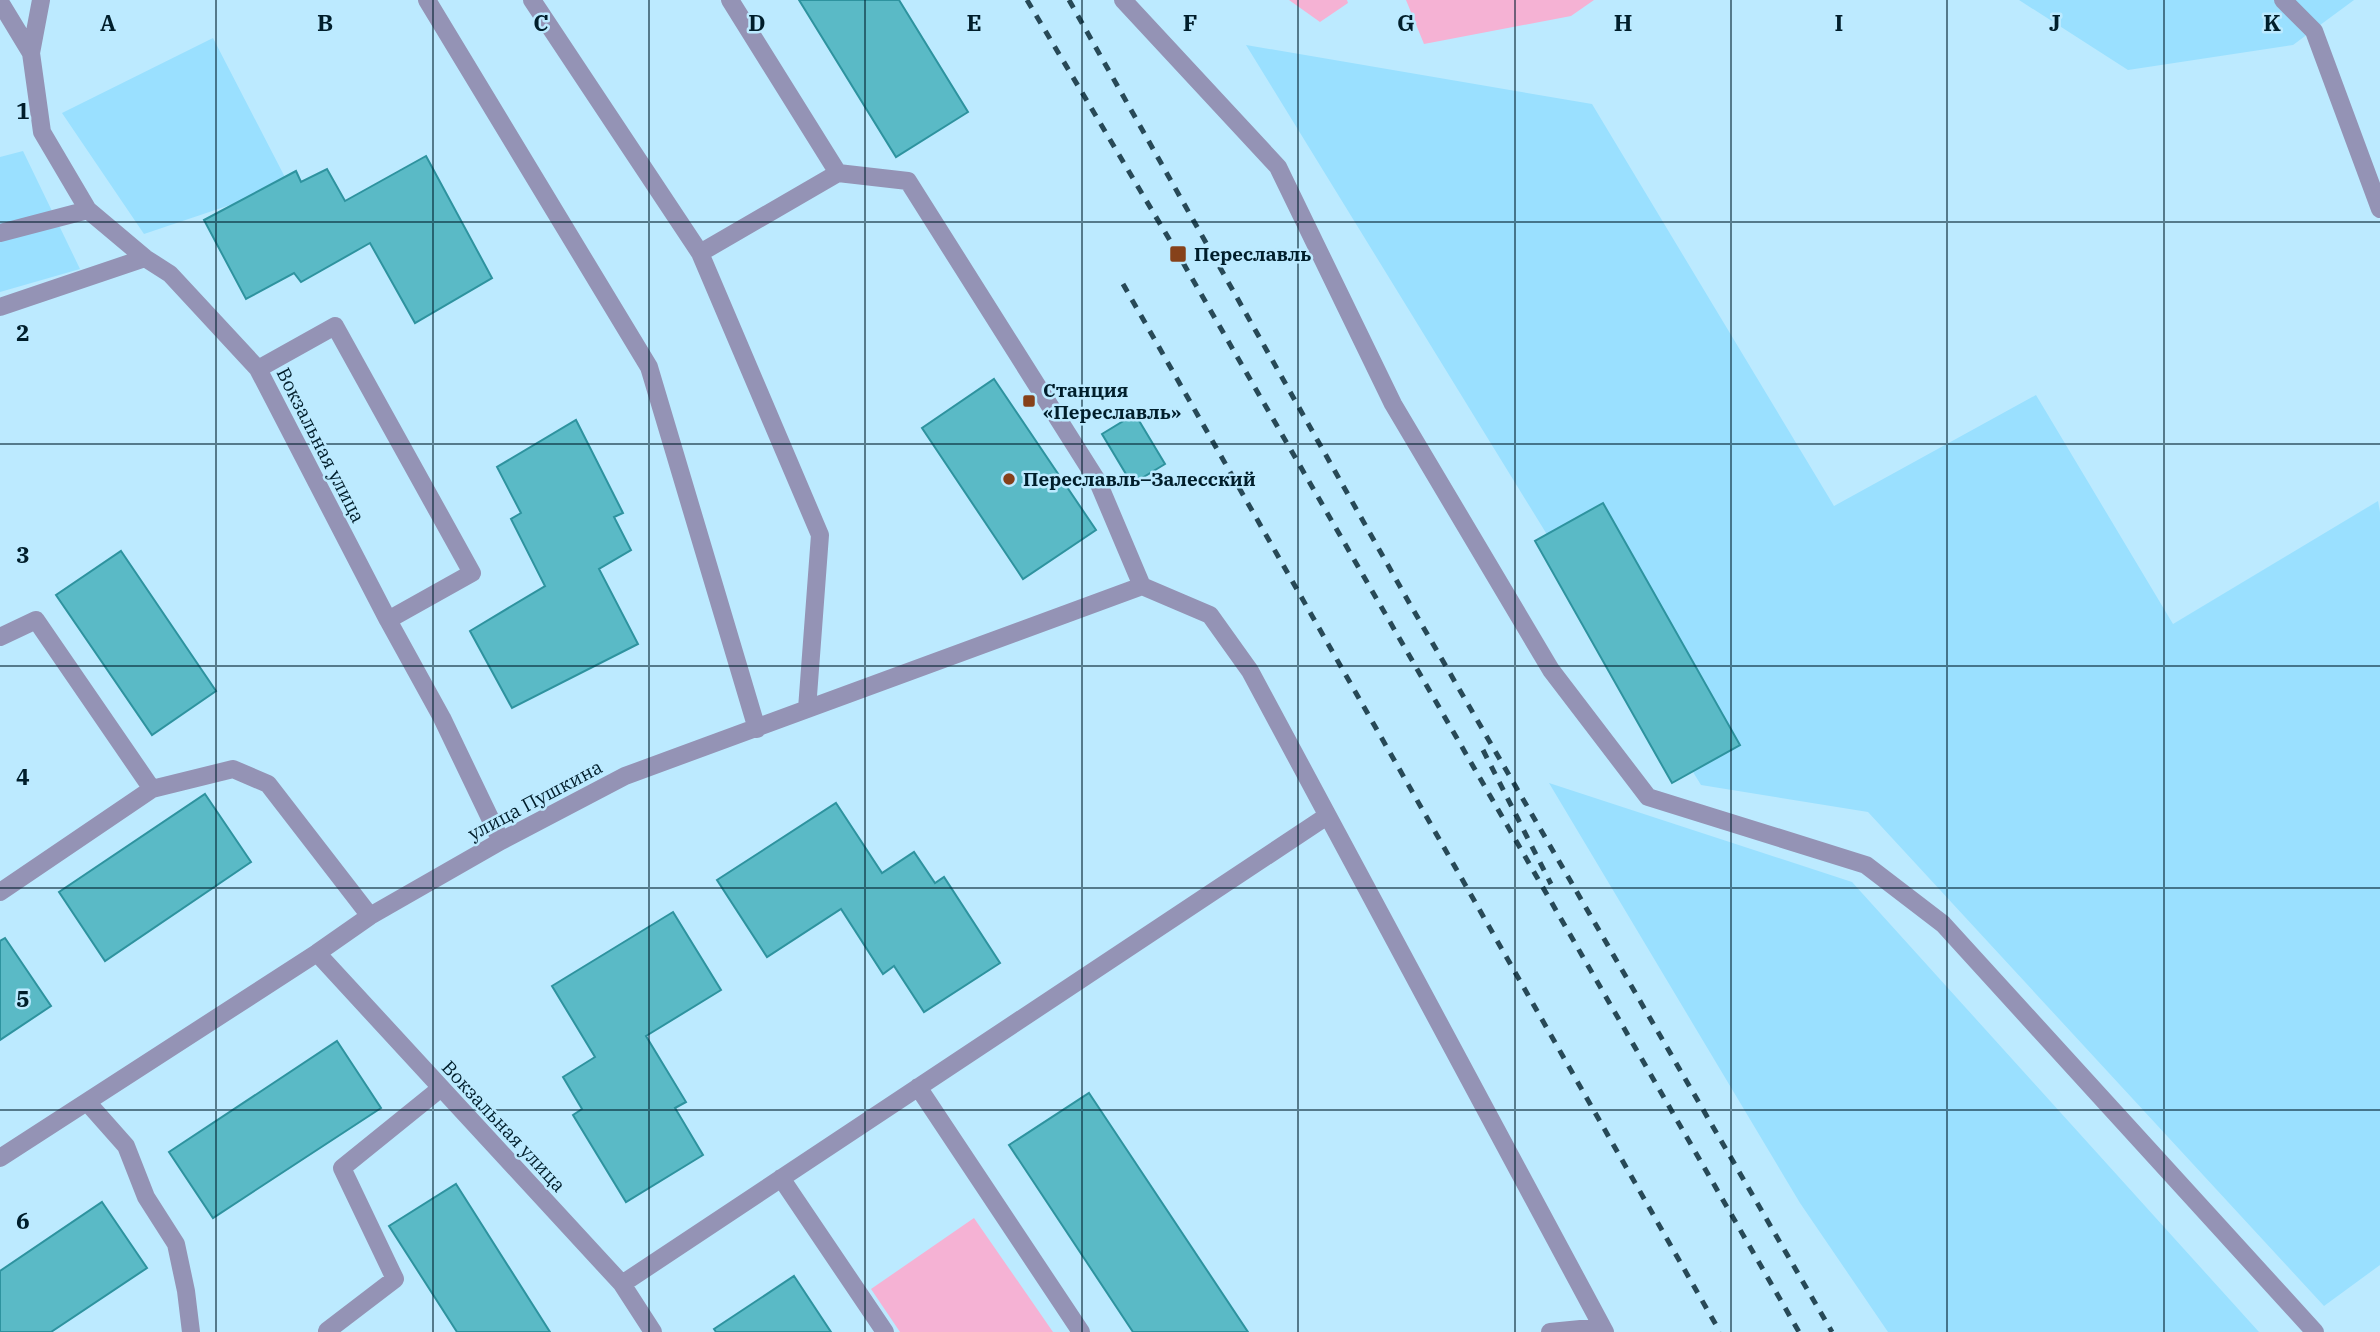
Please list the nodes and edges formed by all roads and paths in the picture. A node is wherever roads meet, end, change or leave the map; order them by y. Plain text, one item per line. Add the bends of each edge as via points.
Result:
1 (41, 0) edge
2 (427, 0) edge
3 (532, 0) edge
4 (730, 0) edge
5 (1123, 0) edge
6 (2283, 0) edge
7 (0, 2) edge
8 (31, 53) junction
9 (838, 173) junction
10 (2380, 209) edge
11 (88, 210) junction
12 (0, 233) edge
13 (699, 253) junction
14 (145, 258) junction
15 (0, 307) edge
16 (258, 369) junction
17 (1142, 586) junction
18 (388, 620) junction
19 (0, 637) edge
20 (807, 709) junction
21 (757, 729) junction
22 (152, 789) junction
23 (1327, 816) junction
24 (500, 841) junction
25 (0, 892) edge
26 (370, 916) junction
27 (317, 953) junction
28 (918, 1087) junction
29 (441, 1088) junction
30 (87, 1102) junction
31 (0, 1158) edge
32 (781, 1178) junction
33 (622, 1284) junction
34 (1603, 1329) edge
35 (327, 1331) edge
36 (191, 1332) edge
37 (653, 1332) edge
38 (885, 1332) edge
39 (1082, 1332) edge
40 (1550, 1332) edge
41 (2315, 1332) edge

1 - 8 street
2 - 21 street via 649,367
3 - 13 street
4 - 9 street
5 - 41 street via 1278,167 1393,404 1551,670 1648,797 1866,865 1943,923
6 - 10 street via 2314,31
7 - 8 street, Вокзальная улица
8 - 11 street, Вокзальная улица via 41,132
9 - 13 street
9 - 17 street via 908,181 1098,482
11 - 12 street
11 - 14 street, Вокзальная улица
13 - 20 street via 820,535
14 - 15 street
14 - 16 street, Вокзальная улица via 170,274
16 - 18 street, Вокзальная улица
16 - 18 street via 335,326 472,573
17 - 20 street, улица Пушкина
17 - 23 street via 1210,615 1250,671
18 - 24 street, Вокзальная улица via 442,718
19 - 22 street via 36,620
20 - 21 street, улица Пушкина
21 - 24 street, улица Пушкина via 625,776
22 - 25 street
22 - 26 street via 233,769 268,784
23 - 28 street
23 - 34 street
24 - 26 street, улица Пушкина
26 - 27 street, улица Пушкина
27 - 29 street, Вокзальная улица
27 - 30 street, улица Пушкина
28 - 32 street
28 - 39 street
29 - 33 street, Вокзальная улица
29 - 35 street via 342,1168 396,1279
30 - 31 street, улица Пушкина
30 - 36 street via 126,1146 146,1197 176,1244
32 - 33 street
32 - 38 street
33 - 37 street, Вокзальная улица
34 - 40 street

